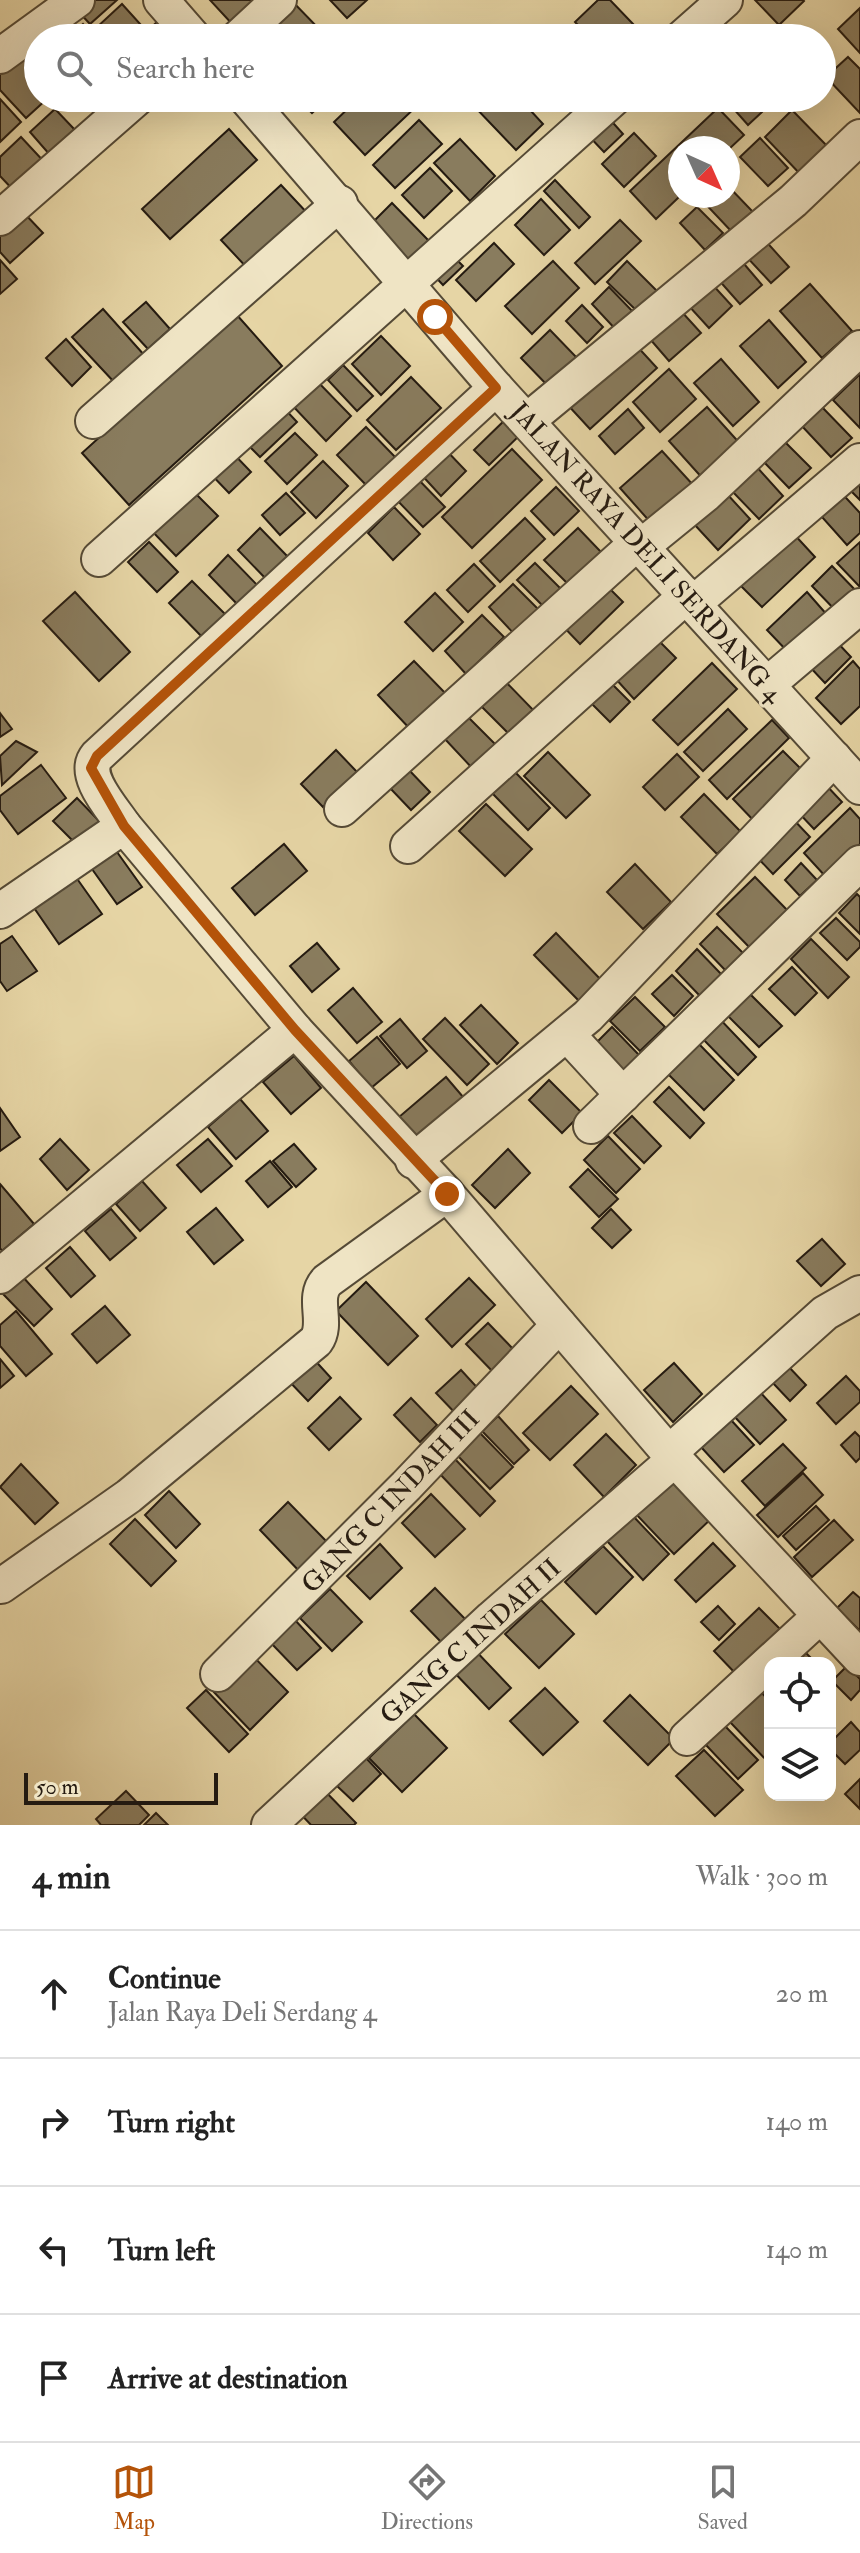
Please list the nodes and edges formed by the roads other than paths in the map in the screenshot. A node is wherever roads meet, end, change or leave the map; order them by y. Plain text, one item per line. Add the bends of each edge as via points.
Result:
1 (77, 0) edge
2 (161, 0) edge
3 (279, 0) edge
4 (44, 24) edge
5 (182, 24) edge
6 (253, 24) edge
7 (24, 39) edge
8 (0, 56) edge
9 (121, 112) edge
10 (259, 112) edge
11 (598, 112) edge
12 (860, 137) edge
13 (340, 203) junction
14 (0, 218) edge
15 (405, 282) junction
16 (860, 348) edge
17 (496, 388) junction
18 (528, 420) junction
19 (93, 421) dead end
20 (860, 461) edge
21 (640, 544) junction
22 (99, 559) dead end
23 (690, 599) junction
24 (860, 606) edge
25 (768, 684) junction
26 (834, 758) junction
27 (860, 787) edge
28 (342, 809) dead end
29 (124, 826) junction
30 (408, 846) dead end
31 (860, 863) edge
32 (0, 911) edge
33 (295, 1030) junction
34 (567, 1034) junction
35 (623, 1095) junction
36 (591, 1126) dead end
37 (413, 1161) junction
38 (447, 1194) junction
39 (0, 1276) edge
40 (860, 1293) edge
41 (559, 1325) junction
42 (672, 1456) junction
43 (1, 1586) edge
44 (820, 1616) junction
45 (860, 1658) edge
46 (218, 1674) dead end
47 (687, 1738) dead end
48 (269, 1825) edge

1 - 4 street
2 - 5 street
3 - 6 street
7 - 8 street
9 - 14 street
10 - 13 street, JALAN RAYA DELI SERDANG 4
11 - 15 street
12 - 18 street via 793,201
13 - 15 street, JALAN RAYA DELI SERDANG 4
13 - 19 street
15 - 17 street, JALAN RAYA DELI SERDANG 4
15 - 22 street
16 - 21 street via 706,494
17 - 18 street, JALAN RAYA DELI SERDANG 4
17 - 29 street via 97,756 92,774
18 - 21 street, JALAN RAYA DELI SERDANG 4
20 - 23 street
21 - 23 street, JALAN RAYA DELI SERDANG 4
21 - 28 street
23 - 25 street, JALAN RAYA DELI SERDANG 4
23 - 30 street
24 - 25 street
25 - 26 street, JALAN RAYA DELI SERDANG 4
26 - 27 street, JALAN RAYA DELI SERDANG 4
26 - 34 street
29 - 32 street
29 - 33 street
31 - 35 street
33 - 37 street
33 - 39 street
34 - 35 street
34 - 37 street
35 - 36 street
37 - 38 street
38 - 41 street
38 - 43 street via 322,1286 322,1331 316,1341 129,1496
40 - 42 street, GANG C INDAH II via 825,1313
41 - 42 street
41 - 46 street, GANG C INDAH III
42 - 44 street
42 - 48 street, GANG C INDAH II
44 - 45 street
44 - 47 street

